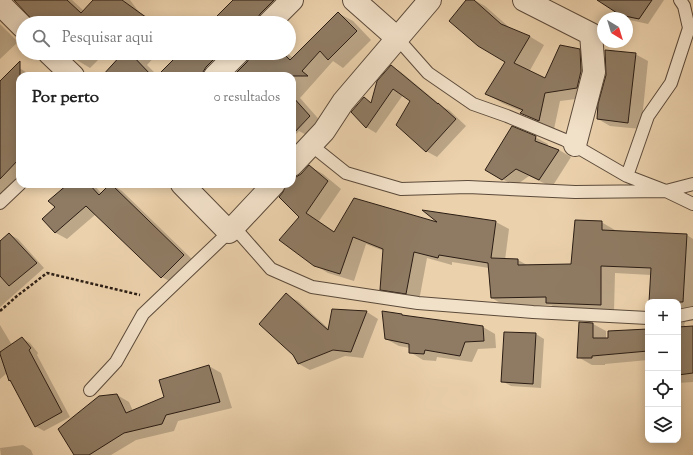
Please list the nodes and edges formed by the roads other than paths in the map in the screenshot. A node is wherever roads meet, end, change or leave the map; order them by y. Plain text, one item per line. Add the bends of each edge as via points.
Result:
1 (292, 0) edge
2 (354, 0) edge
3 (430, 0) edge
4 (524, 0) edge
5 (680, 0) edge
6 (0, 4) edge
7 (276, 16) edge
8 (16, 20) edge
9 (691, 27) edge
10 (397, 38) junction
11 (56, 60) edge
12 (231, 60) edge
13 (69, 72) edge
14 (220, 72) edge
15 (575, 146) junction
16 (299, 154) edge
17 (627, 176) junction
18 (693, 184) edge
19 (16, 188) edge
20 (186, 188) edge
21 (270, 188) edge
22 (666, 191) junction
23 (0, 203) edge
24 (693, 204) edge
25 (232, 230) junction
26 (693, 314) edge
27 (681, 316) edge
28 (645, 318) edge
29 (90, 390) dead end

1 - 7 street
2 - 10 street
3 - 10 street
4 - 15 street via 591,34 594,72
5 - 9 lane
6 - 8 street
9 - 17 lane via 671,83 648,116
10 - 15 lane via 428,73 473,104
10 - 16 street via 343,102 324,131
11 - 13 street
12 - 14 street
15 - 17 lane
16 - 22 lane via 346,173 401,189 468,187 576,192
17 - 22 lane
18 - 22 lane
19 - 23 lane
20 - 25 street
21 - 25 street
22 - 24 lane
25 - 28 lane via 271,270 312,287 418,302
25 - 29 lane via 143,314 116,362
26 - 27 lane

